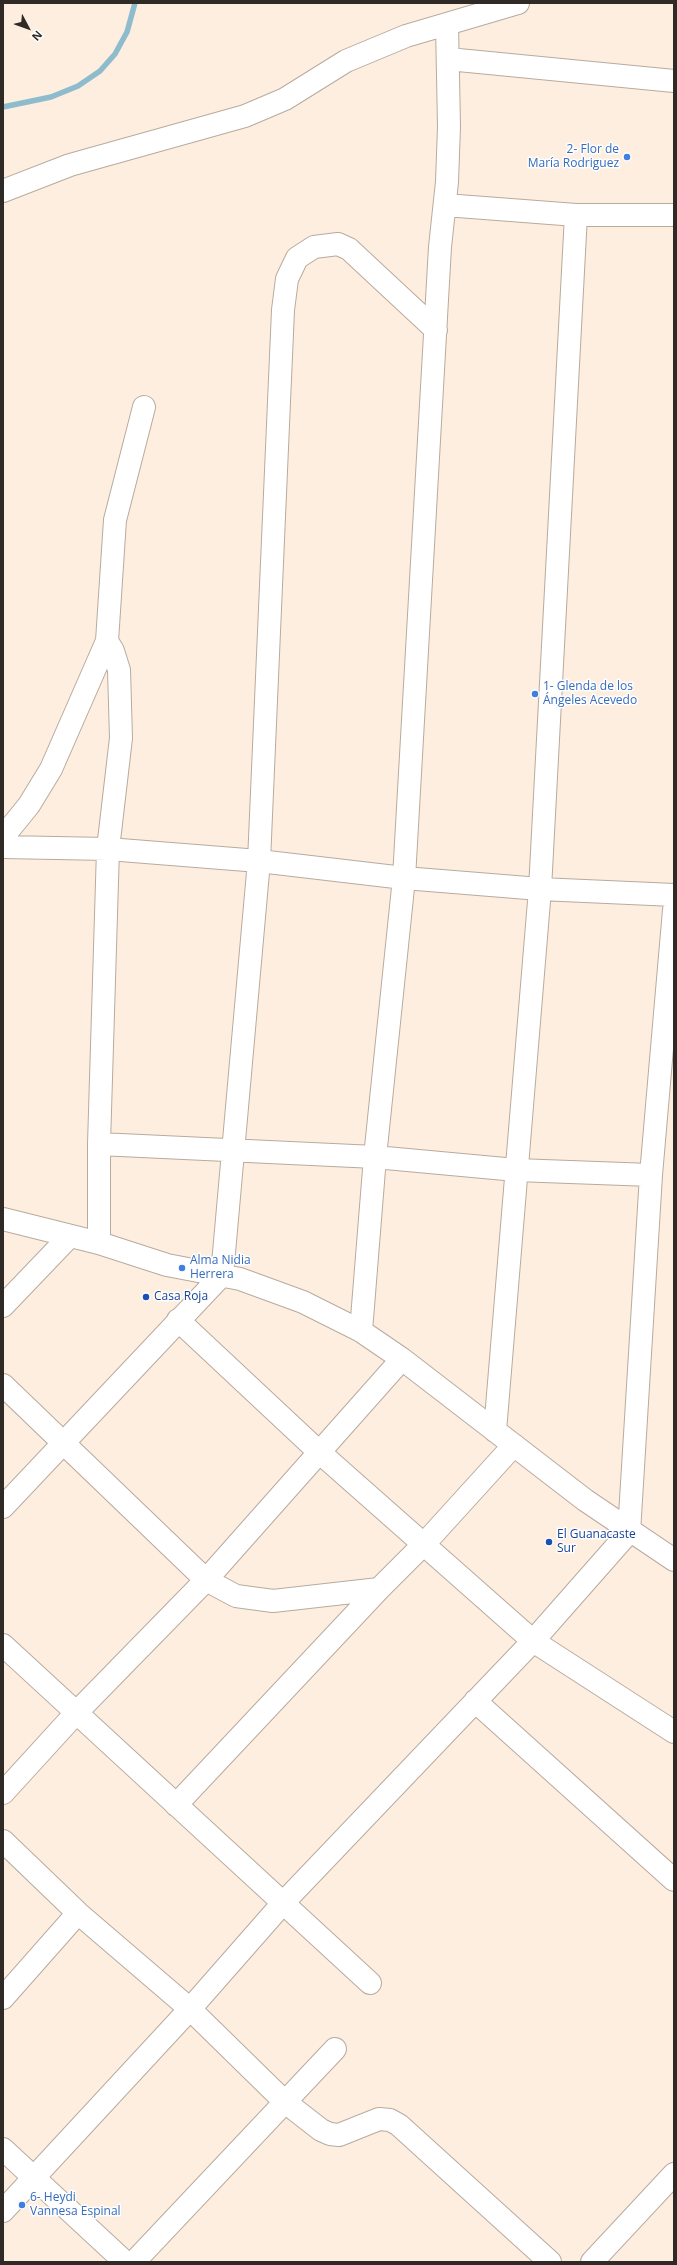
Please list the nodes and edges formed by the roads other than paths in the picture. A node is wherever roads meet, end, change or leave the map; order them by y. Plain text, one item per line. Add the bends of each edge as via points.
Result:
1 (518, 3) edge
2 (447, 24) junction
3 (448, 59) junction
4 (674, 81) edge
5 (3, 191) edge
6 (445, 204) junction
7 (576, 215) junction
8 (674, 215) edge
9 (438, 290) junction
10 (401, 298) junction
11 (436, 330) junction
12 (144, 407) dead end
13 (107, 641) junction
14 (3, 837) edge
15 (3, 847) edge
16 (108, 849) junction
17 (260, 861) junction
18 (404, 878) junction
19 (540, 888) junction
20 (674, 896) edge
21 (674, 910) edge
22 (99, 1144) junction
23 (234, 1149) junction
24 (375, 1157) junction
25 (516, 1170) junction
26 (651, 1175) junction
27 (3, 1219) edge
28 (70, 1236) junction
29 (99, 1243) junction
30 (222, 1275) junction
31 (3, 1306) edge
32 (178, 1320) junction
33 (362, 1331) junction
34 (402, 1359) junction
35 (3, 1386) edge
36 (494, 1431) junction
37 (62, 1443) junction
38 (514, 1445) junction
39 (318, 1451) junction
40 (3, 1507) edge
41 (629, 1532) junction
42 (425, 1544) junction
43 (674, 1560) edge
44 (206, 1580) junction
45 (379, 1589) junction
46 (533, 1641) junction
47 (3, 1645) edge
48 (475, 1701) junction
49 (76, 1713) junction
50 (674, 1732) edge
51 (3, 1793) edge
52 (176, 1805) junction
53 (3, 1841) edge
54 (674, 1880) edge
55 (282, 1903) junction
56 (78, 1913) junction
57 (370, 1983) dead end
58 (3, 1998) edge
59 (190, 2009) junction
60 (334, 2049) dead end
61 (285, 2102) junction
62 (3, 2149) edge
63 (674, 2174) edge
64 (34, 2177) junction
65 (3, 2211) edge
66 (125, 2262) edge
67 (134, 2262) edge
68 (550, 2262) edge
69 (592, 2262) edge

1 - 2 street
2 - 3 street
2 - 5 street via 406,36 346,61 285,99 244,116 70,165
3 - 4 street
3 - 6 street via 449,127
6 - 7 street
6 - 9 street
7 - 8 street
7 - 19 street
9 - 10 street
9 - 11 street
10 - 11 street
10 - 17 street via 349,249 338,244 314,247 297,258 287,279 283,318
11 - 18 street
12 - 13 street via 116,520
13 - 14 street via 51,769 29,805
13 - 16 street via 119,670 121,738
15 - 16 street
16 - 17 street
16 - 22 street
17 - 18 street
17 - 23 street
18 - 19 street
18 - 24 street
19 - 20 street
19 - 25 street
21 - 26 street
22 - 23 street
22 - 29 street
23 - 24 street
23 - 30 street
24 - 25 street
24 - 33 street
25 - 26 street
25 - 36 street
26 - 41 street
27 - 28 street
28 - 29 street
28 - 31 street
29 - 30 street via 167,1265
30 - 32 street
30 - 33 street via 303,1302
32 - 37 street
32 - 39 street
33 - 34 street
34 - 36 street
34 - 39 street
35 - 37 street
36 - 38 street
37 - 40 street
37 - 44 street
38 - 41 street
38 - 42 street
39 - 42 street
39 - 44 street
41 - 43 street
41 - 46 street
42 - 45 street
42 - 46 street
44 - 45 street via 236,1596 273,1601
44 - 49 street
45 - 52 street
46 - 48 street
46 - 50 street
47 - 49 street
48 - 54 street
48 - 55 street
49 - 51 street
49 - 52 street
52 - 55 street
53 - 56 street
55 - 57 street
55 - 59 street
56 - 58 street
56 - 59 street
59 - 61 street
59 - 64 street
60 - 61 street
61 - 67 street
61 - 68 street via 330,2134 339,2135 379,2119 390,2120 399,2125
62 - 64 street
63 - 69 street
64 - 65 street
64 - 66 street

